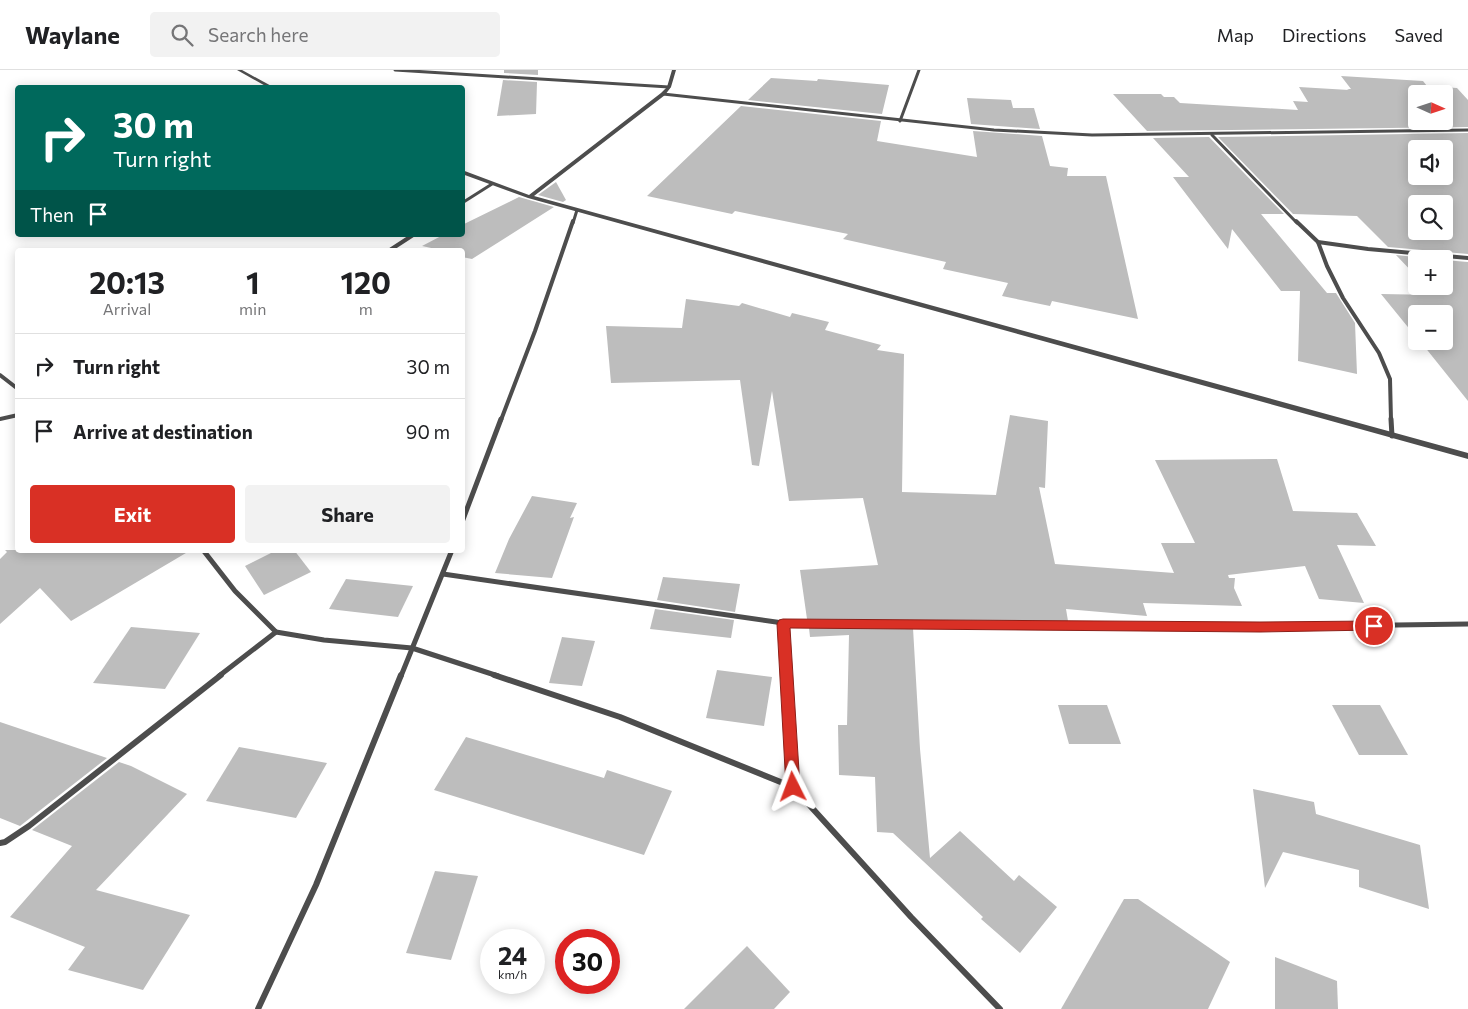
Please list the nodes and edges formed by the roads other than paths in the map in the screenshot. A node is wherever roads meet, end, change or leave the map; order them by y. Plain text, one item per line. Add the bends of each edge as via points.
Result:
1 (239, 70) edge
2 (395, 70) edge
3 (674, 70) edge
4 (919, 70) edge
5 (267, 85) edge
6 (669, 87) junction
7 (663, 94) junction
8 (900, 121) junction
9 (1468, 130) edge
10 (1212, 135) junction
11 (465, 173) edge
12 (492, 184) junction
13 (530, 197) junction
14 (465, 201) edge
15 (577, 210) junction
16 (410, 237) edge
17 (1318, 242) junction
18 (393, 248) edge
19 (1468, 258) edge
20 (0, 375) edge
21 (15, 387) edge
22 (15, 416) edge
23 (0, 419) edge
24 (1392, 436) junction
25 (1468, 456) edge
26 (465, 514) edge
27 (205, 553) edge
28 (451, 553) edge
29 (443, 574) junction
30 (783, 624) junction
31 (1468, 624) edge
32 (276, 632) junction
33 (412, 648) junction
34 (793, 787) junction
35 (0, 843) edge
36 (258, 1009) edge
37 (1000, 1009) edge

1 - 5 street
2 - 6 street
3 - 6 street
4 - 8 street
6 - 7 street
7 - 8 street
7 - 13 street
8 - 10 street via 1092,135
9 - 10 street
10 - 17 street
11 - 12 street
12 - 13 street
12 - 14 street
13 - 15 street
15 - 24 street
15 - 26 street via 535,332
16 - 18 street
17 - 19 street
17 - 24 street via 1343,298 1379,354 1390,379
20 - 21 street
22 - 23 street
24 - 25 street
27 - 32 street via 235,591
28 - 29 street
29 - 30 street
29 - 33 street
30 - 31 street via 1260,627
30 - 34 street
32 - 33 street
32 - 35 street via 29,826
33 - 34 street via 620,717
33 - 36 street via 316,885
34 - 37 street

